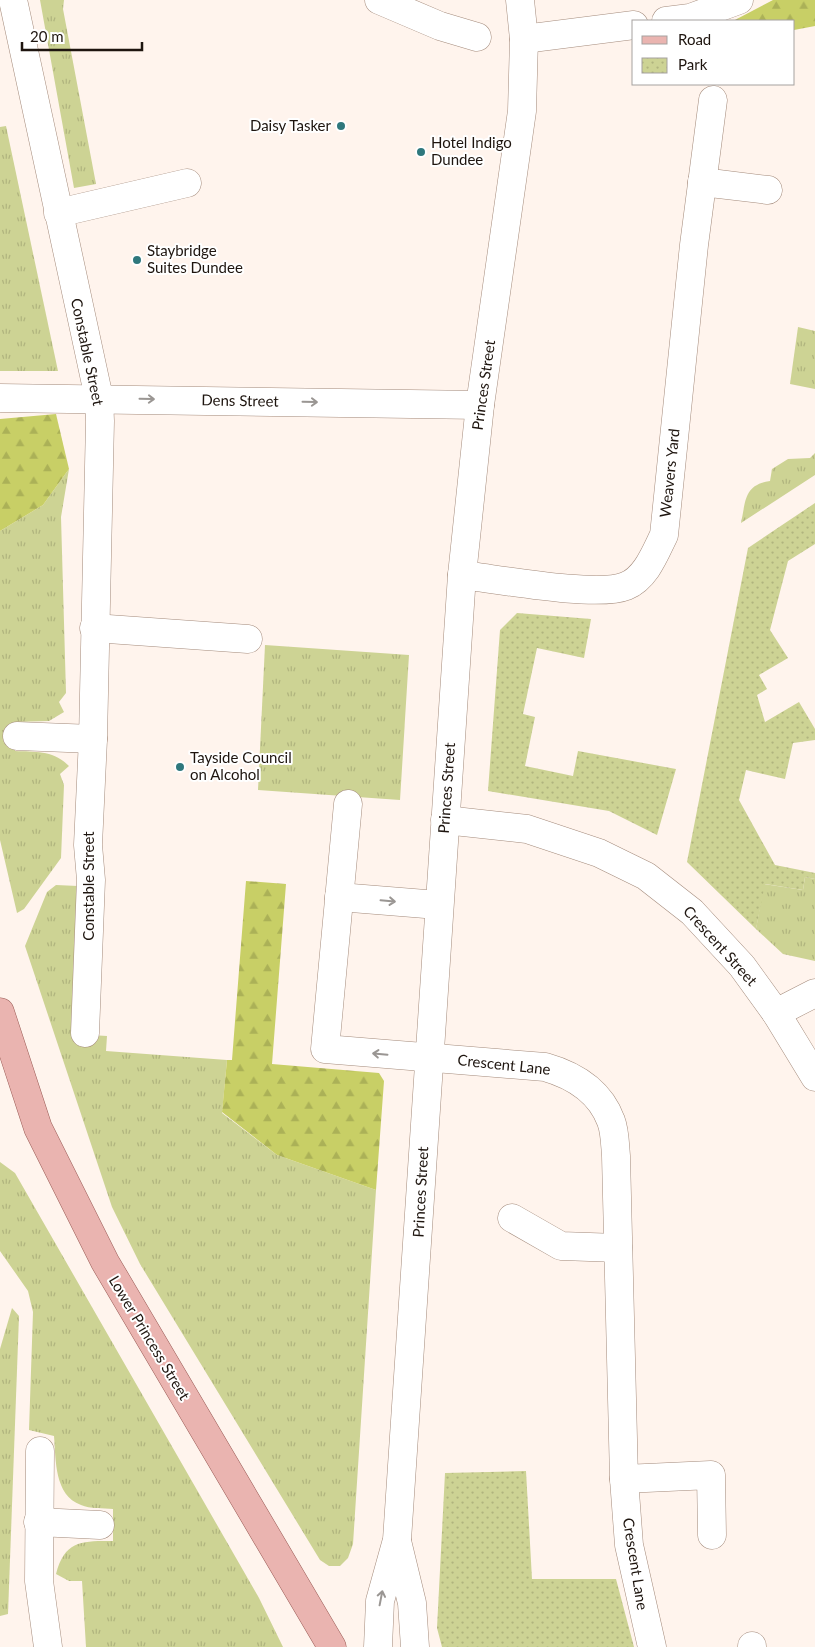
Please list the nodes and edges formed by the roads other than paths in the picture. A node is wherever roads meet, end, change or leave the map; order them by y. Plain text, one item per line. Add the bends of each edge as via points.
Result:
1 (13, 0) edge
2 (379, 0) edge
3 (520, 0) edge
4 (739, 0) edge
5 (674, 20) edge
6 (632, 25) edge
7 (476, 37) dead end
8 (524, 39) junction
9 (713, 100) dead end
10 (702, 182) junction
11 (187, 183) dead end
12 (768, 190) dead end
13 (58, 213) junction
14 (0, 398) edge
15 (99, 398) junction
16 (480, 405) junction
17 (462, 575) junction
18 (94, 628) junction
19 (248, 639) dead end
20 (17, 736) dead end
21 (93, 739) junction
22 (348, 804) dead end
23 (445, 820) junction
24 (339, 897) junction
25 (438, 905) junction
26 (815, 993) edge
27 (0, 1012) edge
28 (776, 1013) junction
29 (86, 1033) dead end
30 (428, 1058) junction
31 (815, 1077) edge
32 (512, 1218) dead end
33 (618, 1248) junction
34 (40, 1452) dead end
35 (624, 1479) junction
36 (38, 1522) junction
37 (100, 1525) dead end
38 (712, 1534) dead end
39 (397, 1540) junction
40 (48, 1647) edge
41 (332, 1647) edge
42 (378, 1647) edge
43 (415, 1647) edge
44 (652, 1647) edge

1 - 13 street, Constable Street
2 - 7 street via 440,26
3 - 8 street, Princes Street
4 - 5 street via 690,18
6 - 8 street
8 - 16 street, Princes Street via 522,111
9 - 10 street, Weavers Yard
10 - 12 street
10 - 17 street, Weavers Yard via 664,535 648,567 627,586 602,591
11 - 13 street
13 - 15 street, Constable Street
14 - 15 street, Dens Street
15 -> 16 street, Dens Street
15 - 18 street, Constable Street
16 - 17 street, Princes Street
17 - 23 street, Princes Street
18 - 19 street
18 - 21 street, Constable Street
20 - 21 street
21 - 29 street, Constable Street
22 - 24 street
23 - 25 street, Princes Street
23 - 28 street, Crescent Street via 527,829 598,853 646,876 692,912 742,966
24 -> 25 street
30 -> 24 street, Crescent Lane via 325,1049
25 - 30 street, Princes Street
26 - 28 street
27 - 41 main road, Lower Princess Street via 38,1128 105,1262
28 - 31 street, Crescent Street
30 - 33 street, Crescent Lane via 545,1067 569,1074 592,1092 611,1121 616,1156
30 - 39 street, Princes Street
32 - 33 street via 561,1246
33 - 35 street, Crescent Lane
34 - 36 street
35 - 38 street via 711,1474
35 - 44 street, Crescent Lane via 629,1545
36 - 37 street
36 - 40 street via 39,1580
42 -> 39 street, Princes Street via 380,1601
39 - 43 street, Princes Street via 412,1603

